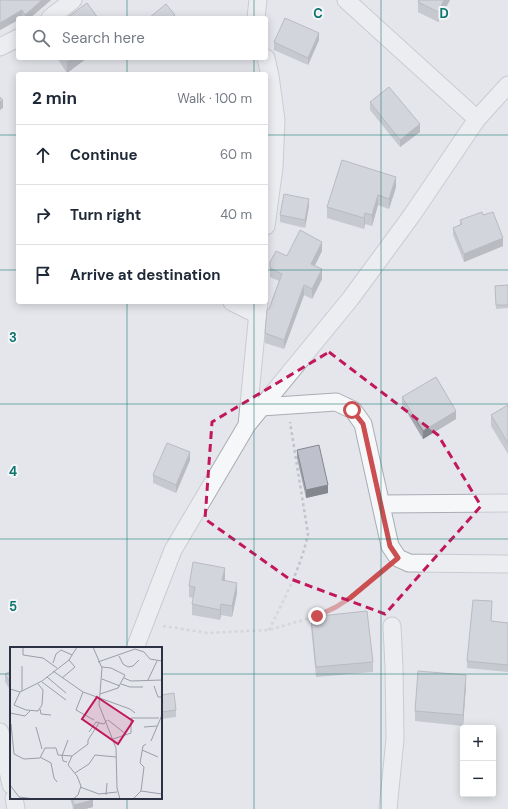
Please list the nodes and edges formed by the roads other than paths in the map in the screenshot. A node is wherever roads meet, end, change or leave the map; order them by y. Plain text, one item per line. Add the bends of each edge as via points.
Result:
1 (74, 0) edge
2 (258, 0) edge
3 (346, 0) edge
4 (53, 16) edge
5 (256, 16) edge
6 (16, 39) edge
7 (0, 47) edge
8 (266, 60) edge
9 (508, 86) edge
10 (477, 119) junction
11 (268, 211) edge
12 (241, 304) edge
13 (259, 308) edge
14 (261, 407) junction
15 (247, 425) junction
16 (508, 503) edge
17 (381, 504) junction
18 (508, 564) edge
19 (392, 626) dead end
20 (135, 647) edge
21 (0, 732) edge
22 (5, 749) edge
23 (10, 779) edge
24 (14, 799) edge
25 (16, 809) edge
26 (388, 809) edge

1 - 4 street
2 - 5 street
3 - 10 street
6 - 7 street
8 - 11 street via 276,120 274,166
9 - 10 street
10 - 14 street via 412,215 351,298
12 - 13 street
13 - 15 street
14 - 15 street
14 - 17 street via 336,402 352,410 363,424
15 - 20 street via 173,550
16 - 17 street
17 - 18 street via 390,546 398,558 409,563
19 - 26 street via 395,739
21 - 22 street
22 - 23 street
24 - 25 street

